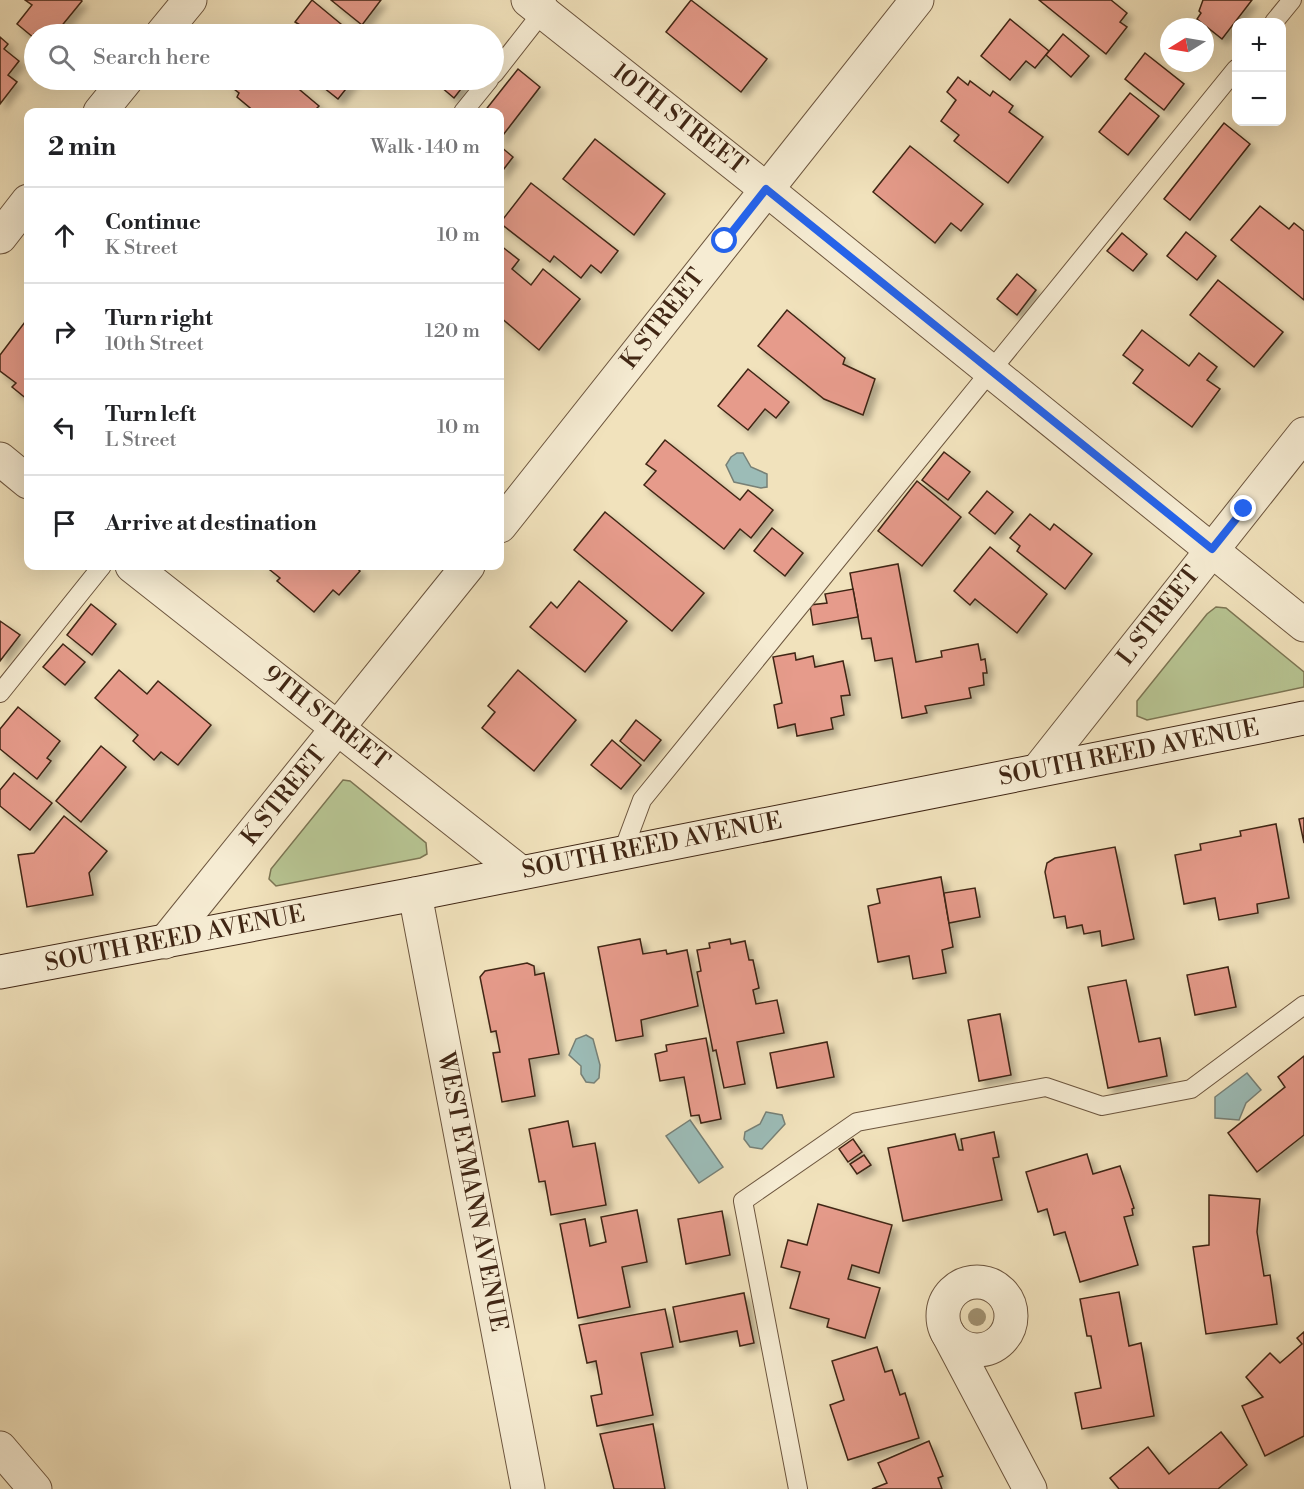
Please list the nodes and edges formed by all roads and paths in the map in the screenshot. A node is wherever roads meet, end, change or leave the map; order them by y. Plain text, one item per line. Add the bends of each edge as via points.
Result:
1 (190, 0) edge
2 (917, 0) edge
3 (1292, 0) edge
4 (541, 4) edge
5 (1277, 18) edge
6 (170, 24) edge
7 (504, 59) edge
8 (1234, 72) edge
9 (118, 90) edge
10 (481, 90) edge
11 (103, 108) edge
12 (466, 108) edge
13 (766, 189) junction
14 (24, 206) edge
15 (0, 237) edge
16 (992, 372) junction
17 (1304, 434) edge
18 (0, 459) edge
19 (24, 479) edge
20 (504, 521) edge
21 (1212, 549) junction
22 (99, 570) edge
23 (137, 570) edge
24 (465, 570) edge
25 (1304, 625) edge
26 (0, 693) edge
27 (1304, 718) edge
28 (339, 729) junction
29 (1038, 770) junction
30 (623, 851) junction
31 (520, 872) junction
32 (415, 894) junction
33 (165, 942) junction
34 (0, 972) edge
35 (1304, 1005) edge
36 (946, 1330) junction
37 (999, 1343) junction
38 (986, 1404) junction
39 (0, 1448) edge
40 (35, 1489) edge
41 (528, 1489) edge
42 (798, 1489) edge
43 (1030, 1489) edge

1 - 6 street
2 - 13 street, K STREET
3 - 5 lane
4 - 7 lane
4 - 13 street, 10TH STREET
8 - 16 lane
9 - 11 street
10 - 12 lane
13 - 16 street, 10TH STREET
13 - 20 street, K STREET
14 - 15 street
16 - 21 street, 10TH STREET
16 - 30 lane via 642,800
17 - 21 street, L STREET
18 - 19 street
21 - 25 street, 10TH STREET
21 - 29 street, L STREET
22 - 26 lane
23 - 28 street, 9TH STREET
24 - 28 street, K STREET
27 - 29 street, SOUTH REED AVENUE
28 - 31 street, 9TH STREET
28 - 33 street, K STREET
29 - 30 street, SOUTH REED AVENUE
30 - 31 street, SOUTH REED AVENUE
31 - 32 street, SOUTH REED AVENUE
32 - 33 street, SOUTH REED AVENUE
32 - 41 street, WEST EYMANN AVENUE
33 - 34 street, SOUTH REED AVENUE
35 - 42 lane via 1191,1089 1102,1106 1046,1087 857,1122 743,1201
36 - 37 street via 954,1341 976,1350
36 - 37 street via 945,1305 952,1294 968,1284 987,1284 999,1290 1011,1311 1006,1334
36 - 38 street
37 - 38 street via 982,1373
38 - 43 street
39 - 40 street

